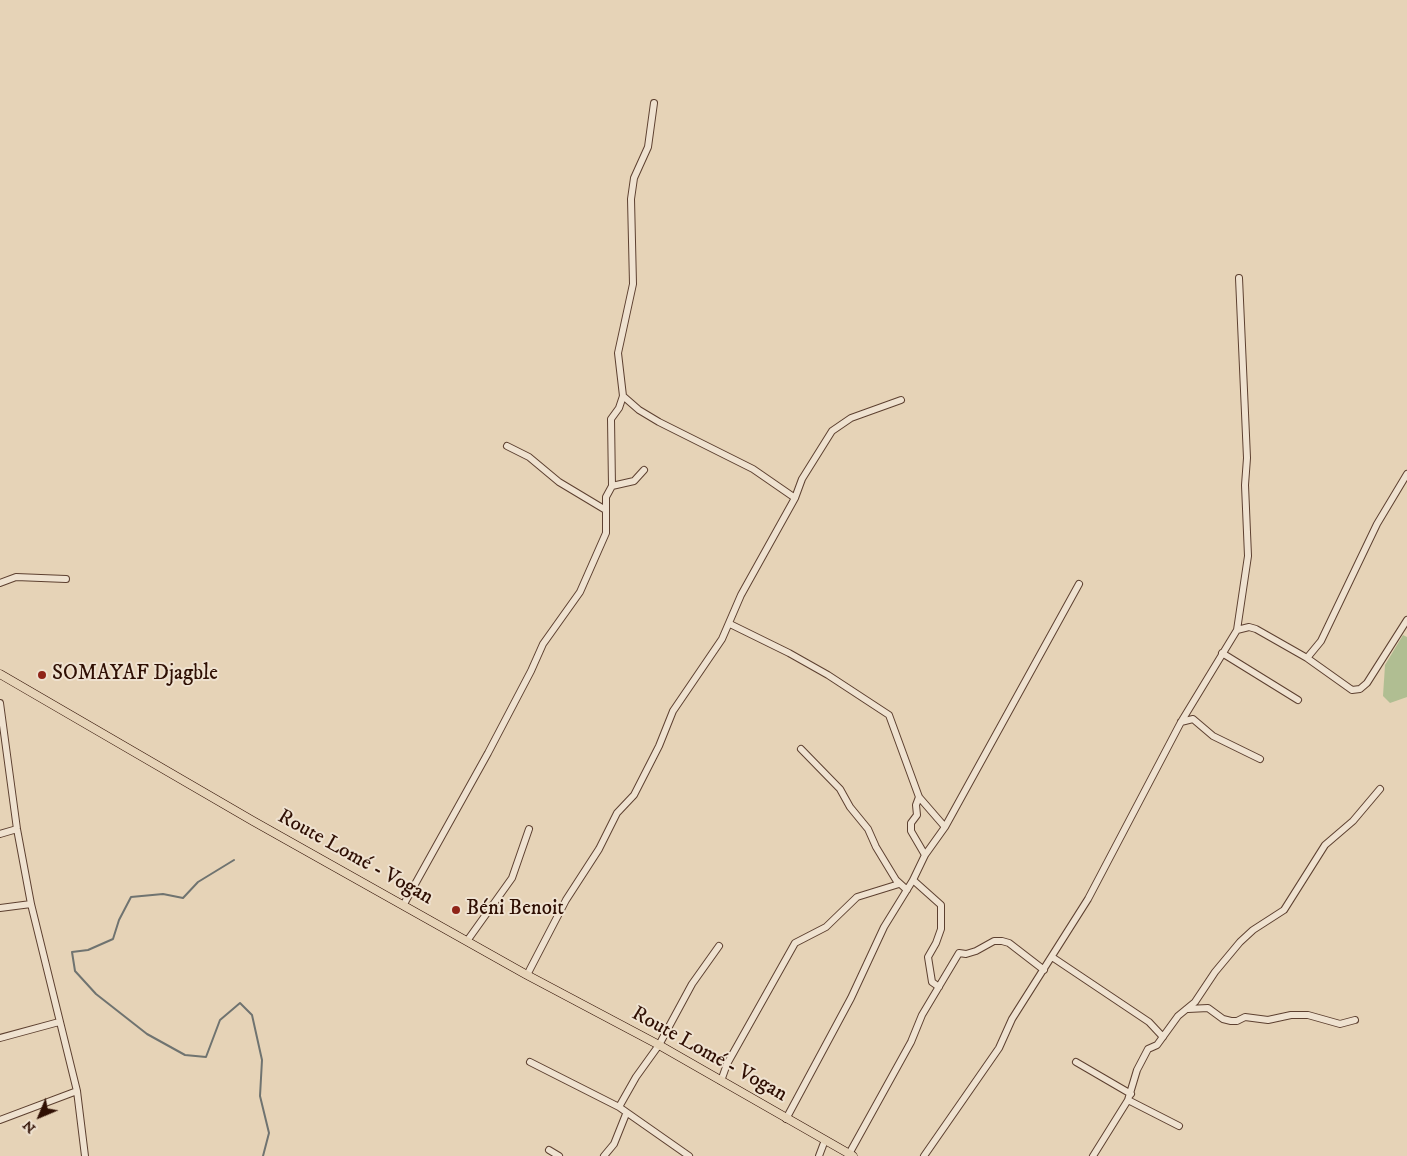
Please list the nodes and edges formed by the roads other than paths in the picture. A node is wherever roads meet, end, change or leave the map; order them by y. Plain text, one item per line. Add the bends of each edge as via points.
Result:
1 (654, 103) dead end
2 (1239, 278) dead end
3 (623, 396) junction
4 (901, 400) dead end
5 (507, 446) dead end
6 (644, 470) dead end
7 (1407, 474) edge
8 (612, 486) junction
9 (795, 498) junction
10 (604, 510) junction
11 (66, 579) dead end
12 (0, 583) edge
13 (1079, 584) dead end
14 (1407, 620) edge
15 (730, 624) junction
16 (1237, 630) junction
17 (1222, 654) junction
18 (1307, 658) junction
19 (0, 674) edge
20 (1298, 700) dead end
21 (0, 703) edge
22 (1181, 722) junction
23 (801, 749) dead end
24 (1260, 759) dead end
25 (1380, 788) dead end
26 (919, 797) junction
27 (945, 827) junction
28 (529, 829) dead end
29 (17, 830) junction
30 (0, 834) edge
31 (925, 855) junction
32 (913, 880) junction
33 (899, 884) junction
34 (907, 890) junction
35 (31, 904) junction
36 (404, 904) junction
37 (0, 908) edge
38 (467, 941) junction
39 (719, 946) dead end
40 (1052, 957) junction
41 (1044, 970) junction
42 (527, 975) junction
43 (939, 987) junction
44 (1187, 1010) junction
45 (1355, 1020) dead end
46 (59, 1022) junction
47 (1164, 1037) junction
48 (0, 1038) edge
49 (659, 1045) junction
50 (530, 1062) dead end
51 (1076, 1062) dead end
52 (720, 1081) junction
53 (77, 1091) junction
54 (1129, 1097) junction
55 (619, 1107) junction
56 (626, 1114) junction
57 (786, 1119) junction
58 (0, 1120) edge
59 (1179, 1126) dead end
60 (825, 1140) junction
61 (549, 1150) dead end
62 (851, 1155) edge
63 (85, 1156) edge
64 (559, 1156) edge
65 (604, 1156) edge
66 (689, 1156) edge
67 (819, 1156) edge
68 (924, 1156) edge
69 (1094, 1156) edge

1 - 3 street via 648,147 634,178 631,198 633,284 618,353
2 - 16 street via 1248,556
3 - 8 street via 611,419
3 - 9 street via 659,422 753,469
4 - 9 street via 835,427 802,479
5 - 10 street via 529,457 559,482
6 - 8 street via 634,481
7 - 18 street via 1377,524 1321,641
8 - 10 street
9 - 15 street via 741,595
10 - 36 street via 606,533 580,592 543,644 532,671
11 - 12 street via 16,577
13 - 27 street
14 - 18 street via 1360,689 1352,690
15 - 26 street via 812,666 889,714
15 - 42 street via 673,711 634,795 617,813
16 - 17 street
16 - 18 street via 1248,627 1256,630
17 - 20 street
17 - 22 street
19 - 36 main road, Route Lomé - Vogan via 253,821
21 - 29 street
22 - 24 street via 1193,719 1213,736
22 - 40 street via 1088,899
23 - 33 street via 834,782 868,829
25 - 44 street via 1353,821 1325,845 1284,910 1240,942
26 - 27 street
26 - 31 street via 917,815 911,823
27 - 31 street
28 - 38 street via 512,878
29 - 30 street
29 - 35 street
31 - 32 street
32 - 34 street
32 - 43 street via 942,905 941,929 928,957 932,982
33 - 34 street
33 - 52 street via 858,897 826,927 795,943
34 - 57 street via 884,928 851,998
35 - 37 street
35 - 46 street
36 - 38 main road, Route Lomé - Vogan
38 - 42 main road, Route Lomé - Vogan
39 - 49 street via 692,984
40 - 41 street
40 - 47 street via 1149,1022
41 - 43 street via 1009,943 996,940 976,951 958,953
41 - 68 street via 1012,1019 999,1048
42 - 49 main road, Route Lomé - Vogan
43 - 62 street
44 - 45 street via 1208,1008 1223,1019 1237,1021 1245,1017 1268,1020 1291,1015 1308,1015 1340,1024
44 - 47 street via 1178,1016
46 - 48 street
46 - 53 street
47 - 54 street via 1148,1049
49 - 52 main road, Route Lomé - Vogan
49 - 55 street
50 - 55 street
51 - 54 street
52 - 57 main road, Route Lomé - Vogan
53 - 58 street
53 - 63 street
54 - 59 street
54 - 69 street
55 - 56 street
56 - 65 street via 614,1144
56 - 66 street
57 - 60 main road, Route Lomé - Vogan
60 - 62 main road, Route Lomé - Vogan
60 - 67 street
61 - 64 street

